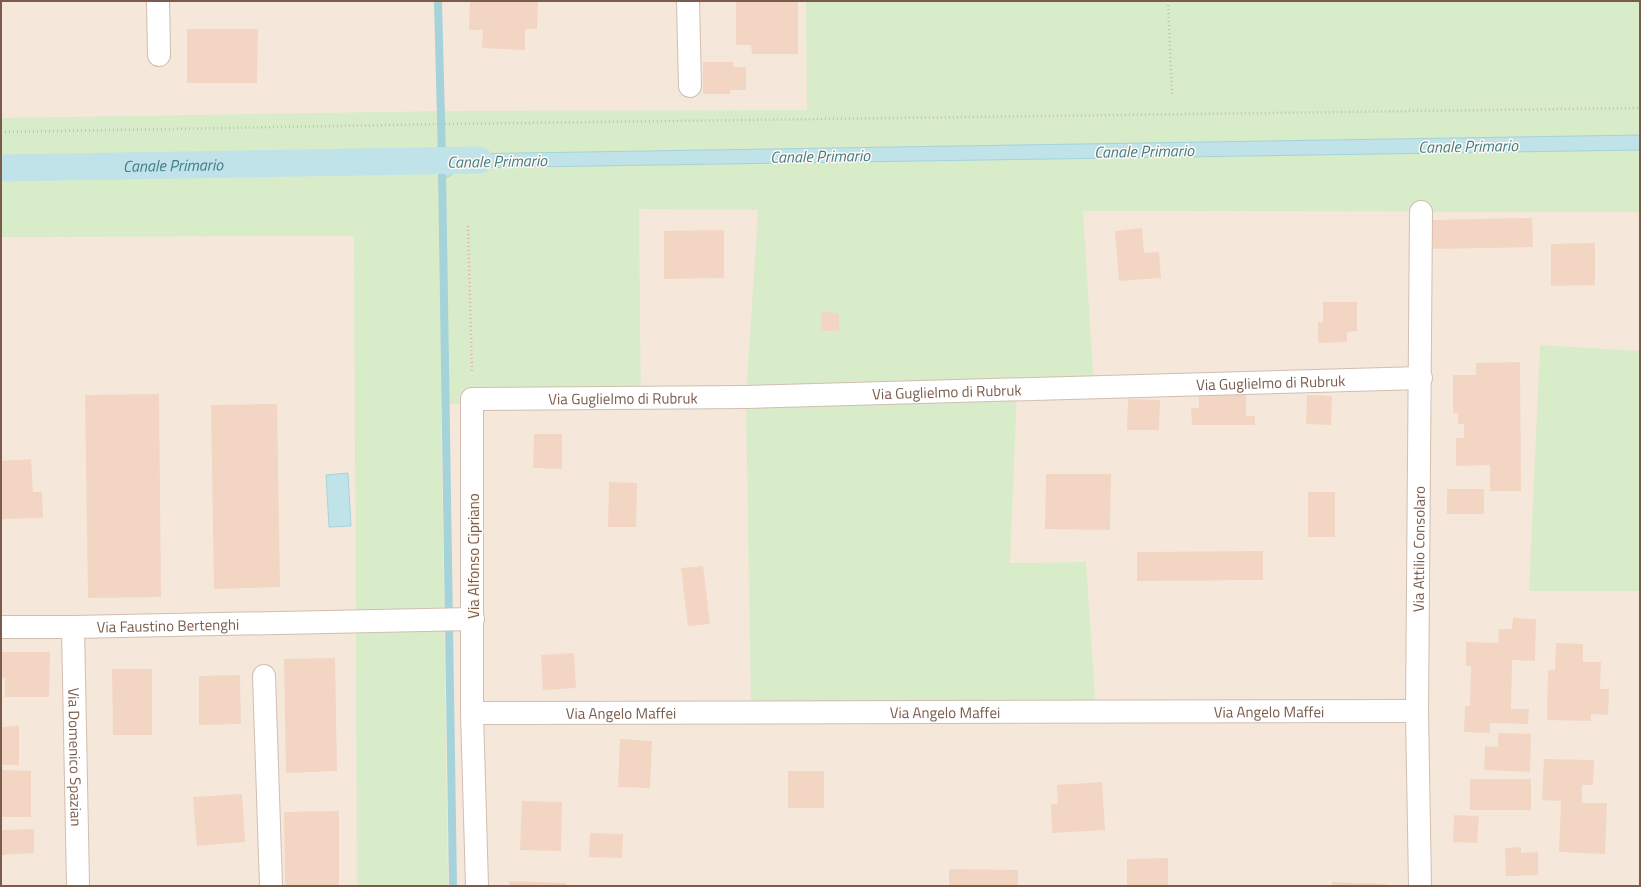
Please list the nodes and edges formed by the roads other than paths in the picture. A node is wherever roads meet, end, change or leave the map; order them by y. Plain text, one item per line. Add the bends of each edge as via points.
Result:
1 (158, 1) edge
2 (688, 1) edge
3 (158, 55) dead end
4 (690, 86) dead end
5 (1421, 212) dead end
6 (1421, 378) junction
7 (472, 399) joint
8 (473, 619) junction
9 (1, 627) edge
10 (73, 627) junction
11 (264, 676) dead end
12 (1418, 711) junction
13 (472, 713) junction
14 (78, 886) edge
15 (271, 886) edge
16 (477, 886) edge
17 (1420, 886) edge

1 - 3 street
2 - 4 street
5 - 6 street, Via Attilio Consolaro
6 - 7 street, Via Guglielmo di Rubruk via 746,398
6 - 12 street, Via Attilio Consolaro
7 - 8 street, Via Alfonso Cipriano
8 - 10 street, Via Faustino Bertenghi
8 - 13 street, Via Alfonso Cipriano
9 - 10 street, Via Faustino Bertenghi
10 - 14 street, Via Domenico Spazian
11 - 15 street
12 - 13 street, Via Angelo Maffei
12 - 17 street, Via Attilio Consolaro
13 - 16 street, Via Alfonso Cipriano

